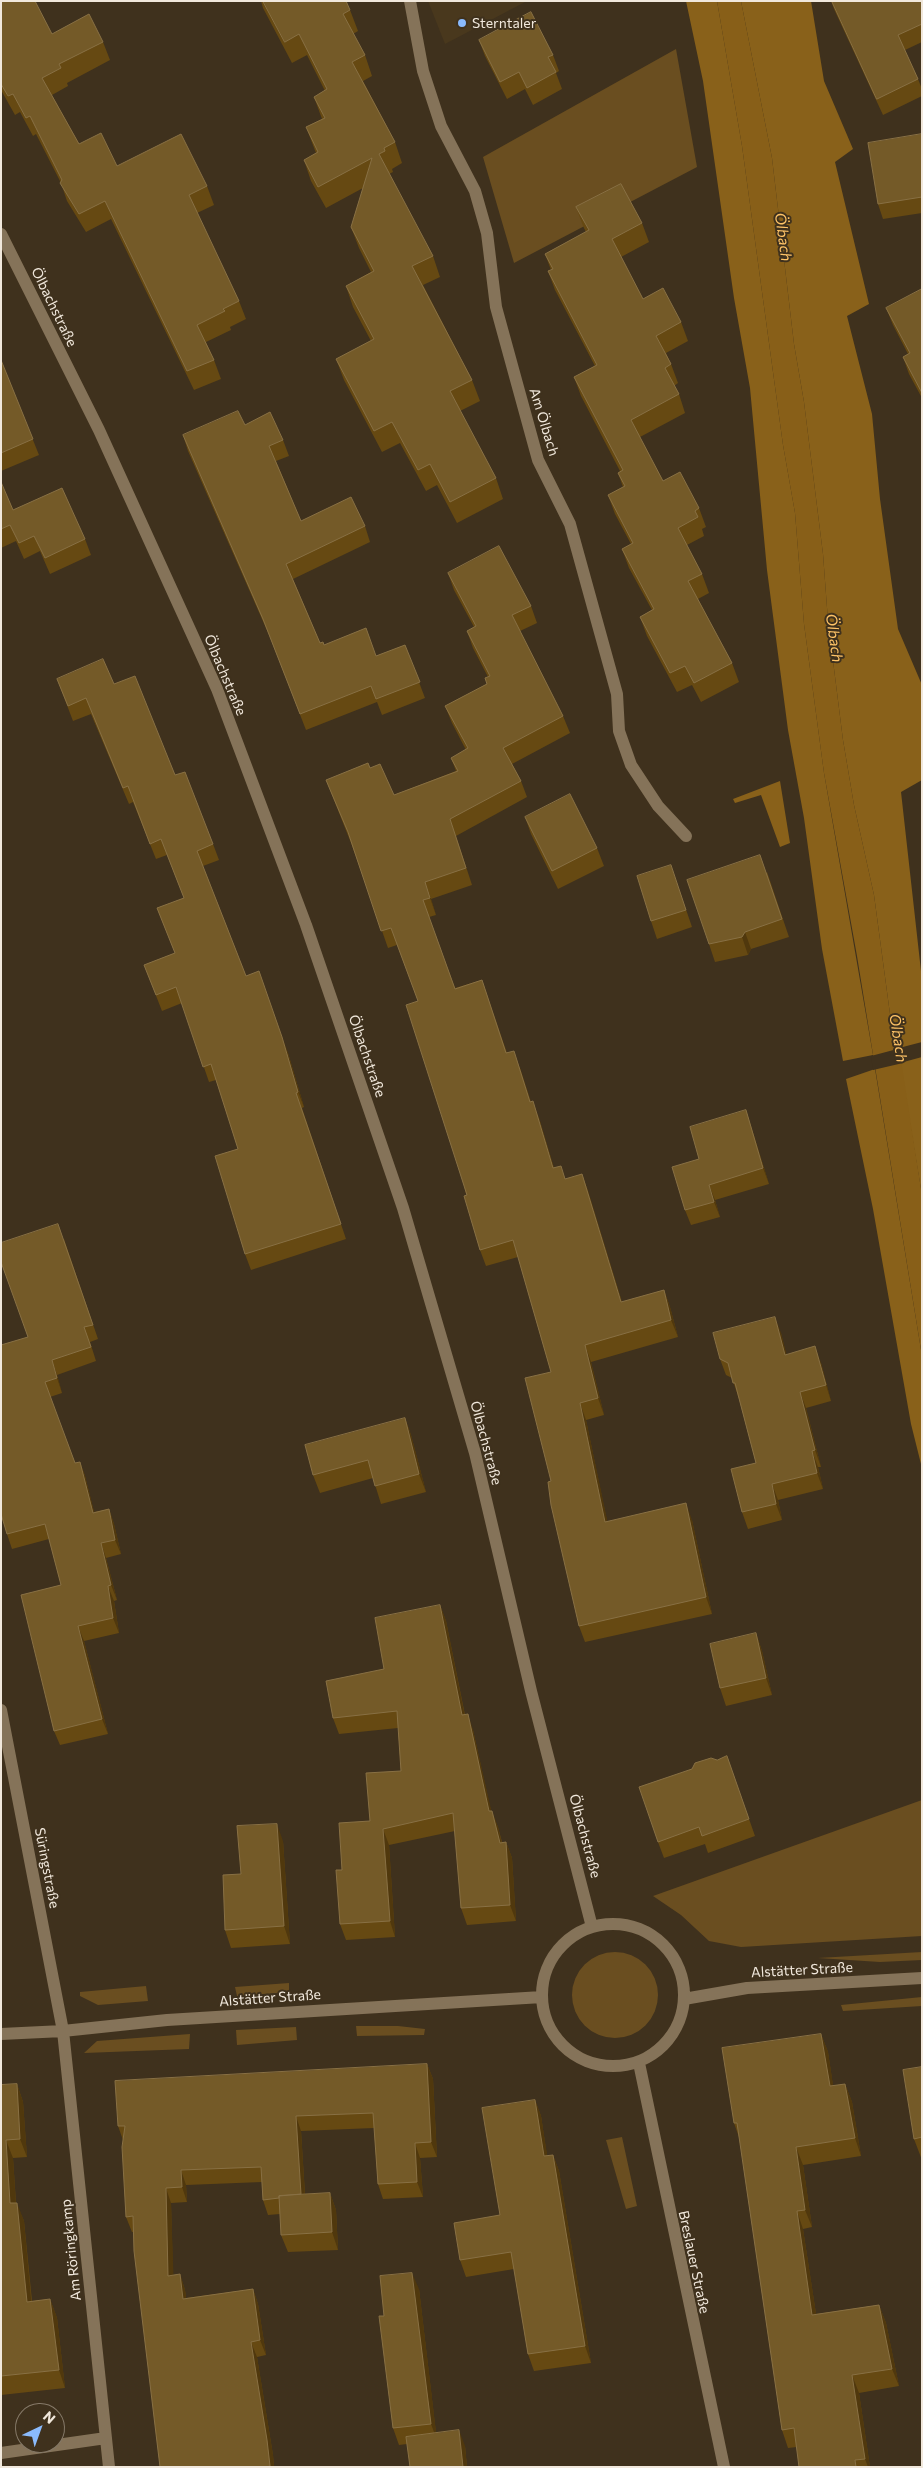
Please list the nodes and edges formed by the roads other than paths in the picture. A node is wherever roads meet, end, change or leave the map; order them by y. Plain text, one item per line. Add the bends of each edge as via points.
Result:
1 (410, 1) edge
2 (1, 234) edge
3 (686, 836) dead end
4 (1, 1710) edge
5 (592, 1926) junction
6 (922, 1978) edge
7 (542, 1997) junction
8 (684, 1999) junction
9 (63, 2031) junction
10 (1, 2034) edge
11 (639, 2063) junction
12 (106, 2438) junction
13 (1, 2453) edge
14 (109, 2467) edge
15 (724, 2467) edge

1 - 3 street, Am Ölbach via 423,71 438,116 478,200 487,233 496,307 538,460 570,524 618,694 619,731 631,766 658,806
2 - 5 street, Ölbachstraße via 98,430 217,689 306,925 403,1208 475,1453 531,1691
4 - 9 street, Süringstraße
5 - 7 street via 574,1935 558,1949 548,1966
5 - 8 street via 615,1923 637,1928 657,1939 673,1955 682,1976
6 - 8 street, Alstätter Straße via 747,1988
7 - 9 street, Alstätter Straße via 167,2020
7 - 11 street via 550,2028 563,2046 582,2059 603,2066
8 - 11 street via 679,2022 667,2042
9 - 10 street, Alstätter Straße
9 - 12 street, Am Röringkamp
11 - 15 street, Breslauer Straße
12 - 13 street
12 - 14 street, Am Röringkamp

